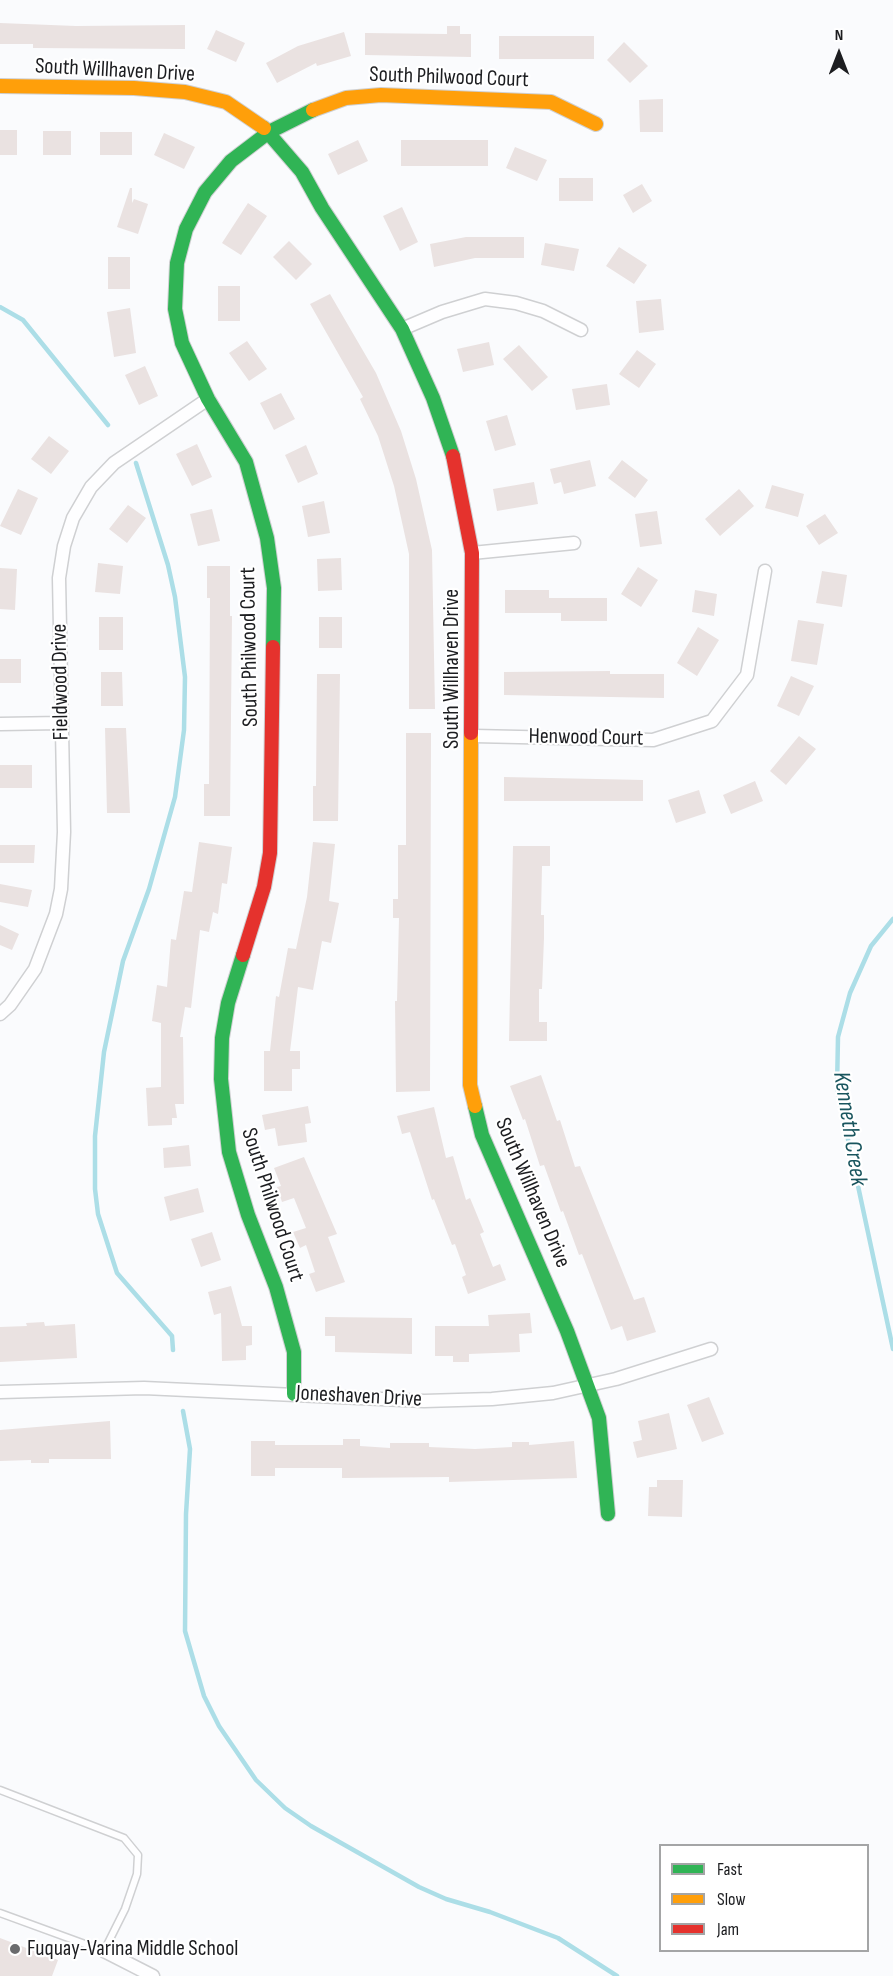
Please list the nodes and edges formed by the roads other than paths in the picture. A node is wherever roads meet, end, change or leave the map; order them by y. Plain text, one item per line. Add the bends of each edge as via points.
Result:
1 (0, 86) edge
2 (596, 124) dead end
3 (269, 132) junction
4 (402, 329) junction
5 (581, 330) dead end
6 (208, 399) junction
7 (574, 543) dead end
8 (472, 553) junction
9 (765, 571) dead end
10 (61, 723) junction
11 (0, 724) edge
12 (474, 736) junction
13 (0, 1014) edge
14 (711, 1349) dead end
15 (586, 1384) junction
16 (0, 1392) edge
17 (294, 1394) junction
18 (608, 1514) dead end
19 (0, 1790) edge
20 (0, 1913) edge
21 (104, 1952) junction
22 (153, 1976) edge

1 - 3 street, South Willhaven Drive via 185,92 226,102
2 - 3 street, South Philwood Court via 551,102 381,95 346,98
3 - 4 street, South Willhaven Drive via 303,172 322,208
3 - 6 street, South Philwood Court via 231,161 205,192 186,229 177,263 175,309 182,343
4 - 5 street via 485,299 543,311
4 - 8 street, South Willhaven Drive via 433,398 457,468
6 - 10 street, Fieldwood Drive via 114,463 91,487 73,518 59,578
6 - 17 street, South Philwood Court via 246,462 267,538 274,588 270,853 264,887 228,1003 221,1079 229,1152 294,1352
7 - 8 street
8 - 12 street, South Willhaven Drive
9 - 12 street, Henwood Court via 747,675 712,721 653,740
10 - 11 street
10 - 13 street, Fieldwood Drive via 63,842 56,914 35,969
12 - 15 street, South Willhaven Drive via 470,1085 482,1135
14 - 15 street, Joneshaven Drive via 616,1379
15 - 17 street, Joneshaven Drive via 553,1393 492,1399 424,1401
15 - 18 street, South Willhaven Drive via 599,1418
16 - 17 street, Joneshaven Drive via 134,1388
19 - 21 lane via 124,1838 138,1855 137,1874 127,1904
20 - 21 lane
21 - 22 street

